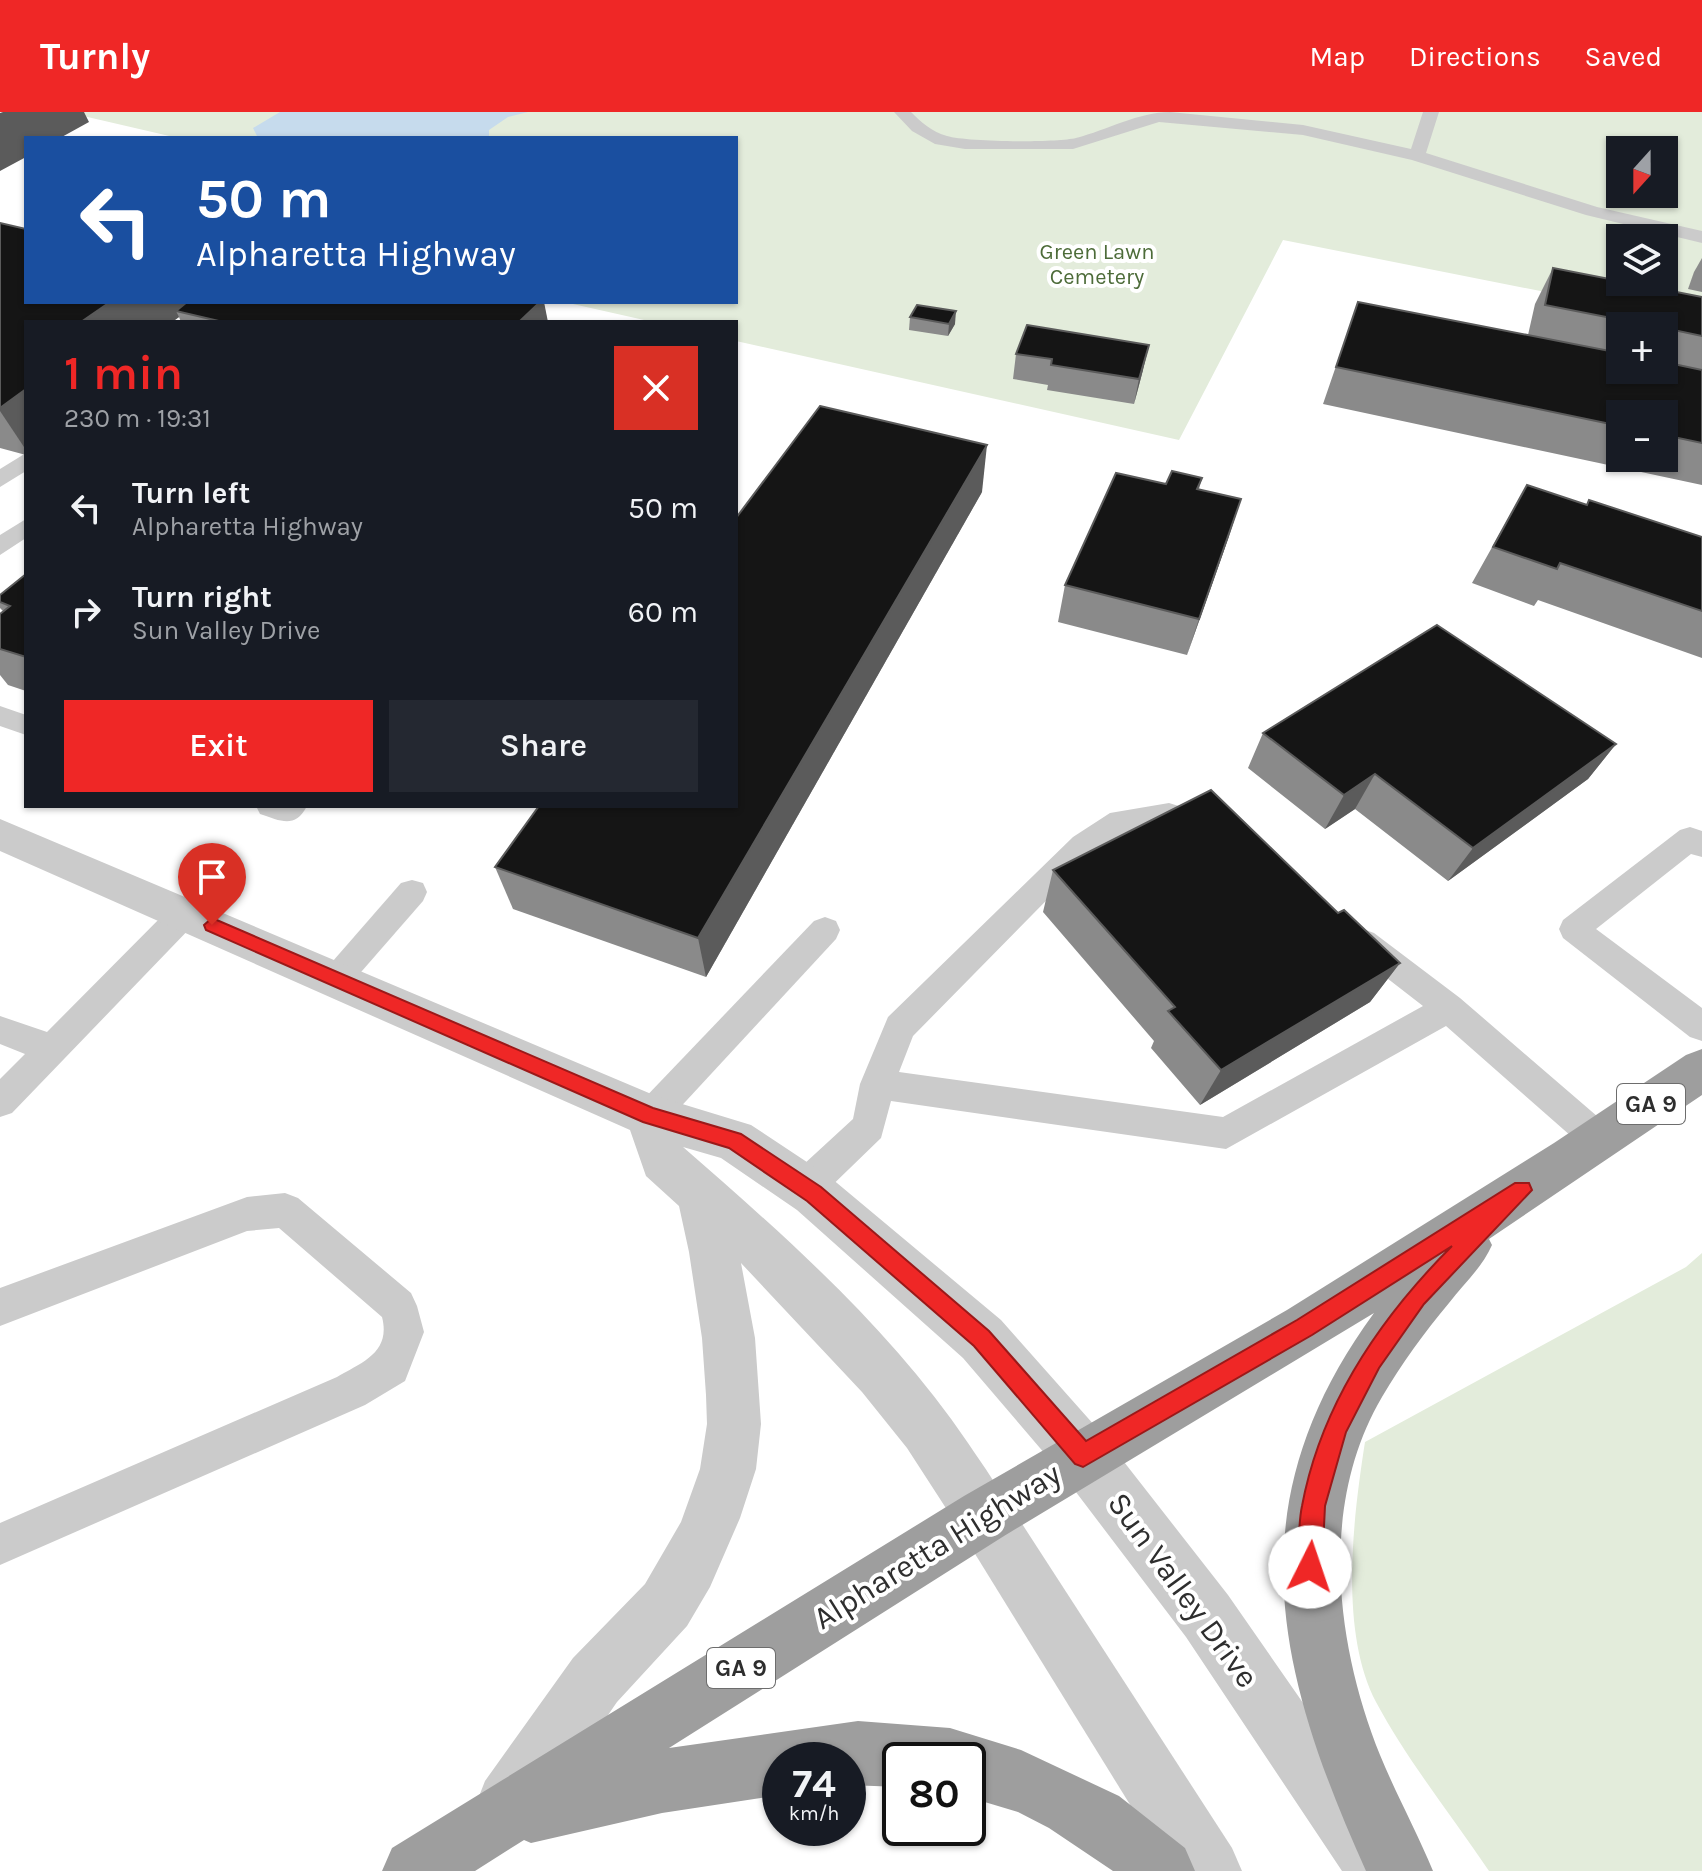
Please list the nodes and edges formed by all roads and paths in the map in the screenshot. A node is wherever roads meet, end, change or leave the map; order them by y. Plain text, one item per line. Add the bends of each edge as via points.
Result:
1 (902, 112) edge
2 (1431, 112) edge
3 (1160, 115) edge
4 (1417, 156) junction
5 (1702, 237) edge
6 (24, 462) edge
7 (0, 480) edge
8 (24, 528) edge
9 (0, 547) edge
10 (0, 716) edge
11 (24, 724) edge
12 (0, 834) edge
13 (1229, 839) edge
14 (1702, 846) edge
15 (412, 892) dead end
16 (184, 914) junction
17 (1341, 925) edge
18 (825, 930) dead end
19 (337, 978) junction
20 (1449, 1008) junction
21 (1702, 1027) edge
22 (0, 1030) edge
23 (50, 1048) junction
24 (1702, 1069) edge
25 (877, 1084) junction
26 (0, 1102) edge
27 (650, 1116) junction
28 (1600, 1140) junction
29 (804, 1188) junction
30 (1522, 1190) junction
31 (701, 1196) junction
32 (0, 1307) edge
33 (1083, 1455) junction
34 (984, 1516) junction
35 (0, 1544) edge
36 (762, 1766) edge
37 (986, 1769) edge
38 (498, 1819) junction
39 (415, 1871) edge
40 (1162, 1871) edge
41 (1209, 1871) edge
42 (1381, 1871) edge
43 (1400, 1871) edge

1 - 3 lane via 941,140 965,144 1073,144
2 - 4 lane
3 - 4 lane via 1303,130
4 - 5 lane via 1580,207
6 - 7 lane
8 - 9 lane
10 - 11 lane
12 - 16 street, Sun Valley Drive
13 - 25 lane via 1169,814 1120,821 1083,845 900,1027
14 - 21 lane via 1690,838 1574,929
15 - 19 lane
16 - 19 street, Sun Valley Drive
16 - 23 lane
17 - 20 lane
18 - 27 lane
19 - 27 street, Sun Valley Drive
20 - 25 lane via 1226,1133
20 - 28 lane
22 - 23 lane
23 - 26 lane
24 - 28 highway, Alpharetta Highway / GA 9
25 - 29 lane via 869,1127
27 - 29 street, Sun Valley Drive via 734,1140
27 - 31 street via 663,1160
28 - 30 highway, Alpharetta Highway / GA 9
29 - 33 street, Sun Valley Drive via 982,1339
30 - 33 highway, Alpharetta Highway / GA 9 via 1305,1328
30 - 43 highway via 1416,1297 1371,1360 1336,1429 1313,1506 1311,1593 1325,1668 1343,1742
31 - 34 street via 766,1252 881,1373
31 - 38 street via 715,1254 732,1381 734,1426 727,1471 700,1543 666,1605 596,1679
32 - 35 lane via 247,1214 285,1210 398,1306 405,1332 391,1367 351,1391
33 - 34 highway, Alpharetta Highway / GA 9
33 - 42 street, Sun Valley Drive via 1207,1616
34 - 38 highway, Alpharetta Highway / GA 9
34 - 41 street
36 - 38 highway via 662,1781
37 - 40 highway via 1069,1803 1135,1844
38 - 39 highway, Alpharetta Highway / GA 9

